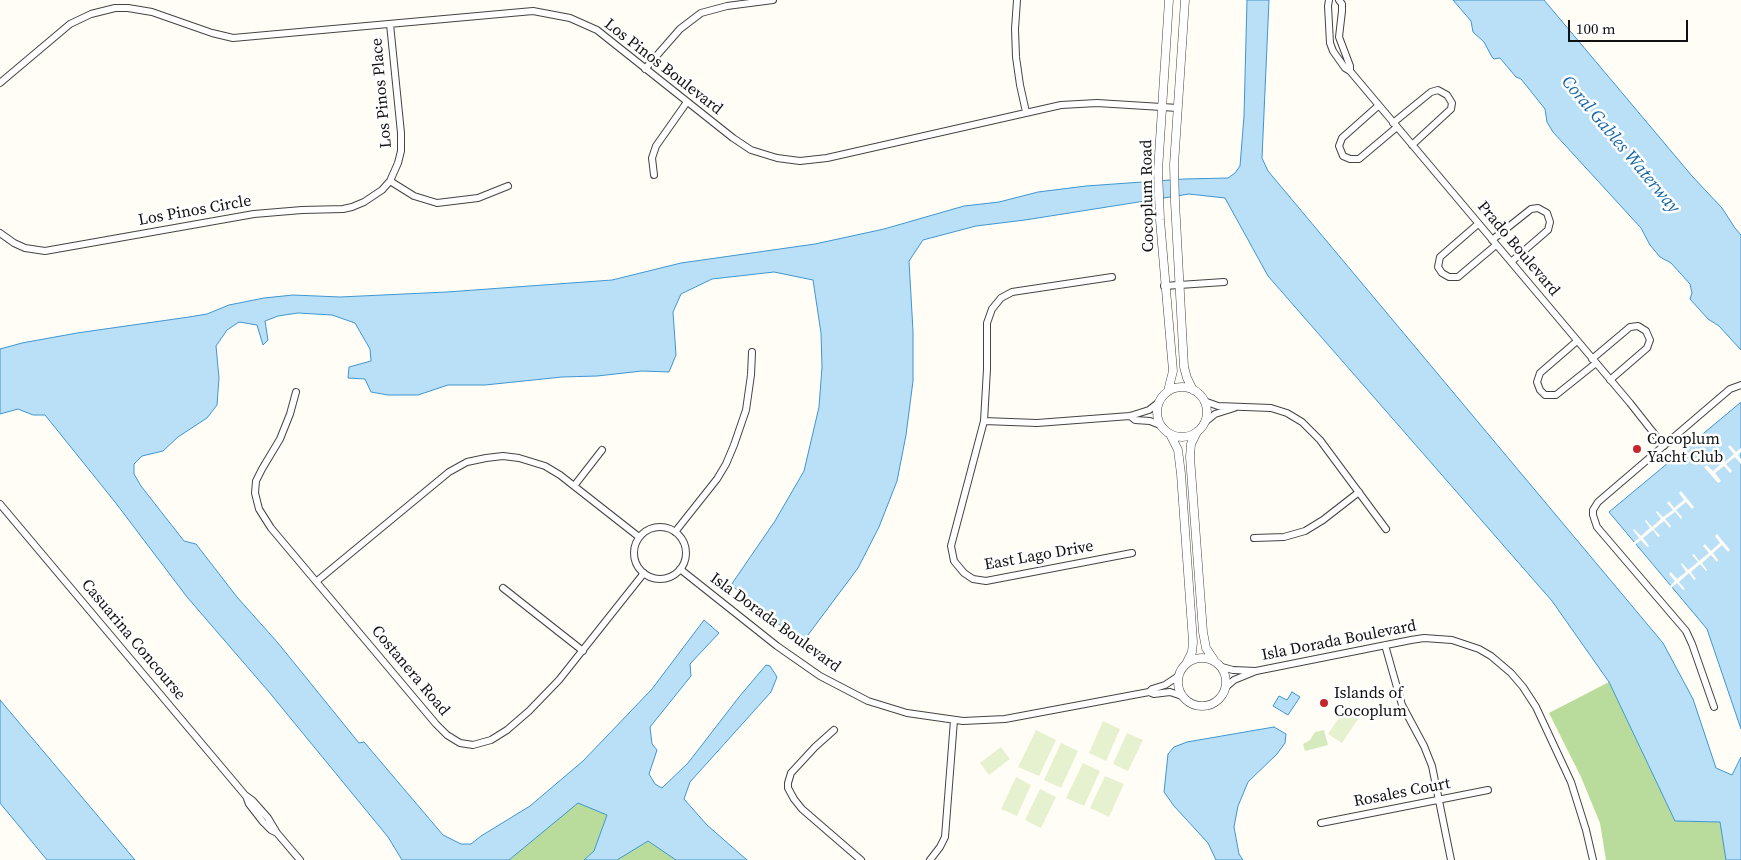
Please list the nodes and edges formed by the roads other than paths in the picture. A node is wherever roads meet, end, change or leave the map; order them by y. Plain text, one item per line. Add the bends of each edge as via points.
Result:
1 (773, 0) edge
2 (1017, 0) edge
3 (1169, 0) edge
4 (1185, 0) edge
5 (1329, 0) edge
6 (1338, 0) edge
7 (390, 24) junction
8 (645, 69) junction
9 (1350, 71) junction
10 (0, 83) edge
11 (687, 102) junction
12 (1161, 106) junction
13 (1378, 106) junction
14 (1178, 108) junction
15 (1026, 112) junction
16 (1395, 125) junction
17 (1412, 145) junction
18 (654, 175) dead end
19 (390, 181) junction
20 (508, 186) dead end
21 (1478, 224) junction
22 (0, 233) edge
23 (1494, 242) junction
24 (1511, 262) junction
25 (1112, 277) dead end
26 (1224, 282) dead end
27 (1180, 285) junction
28 (1164, 286) junction
29 (1577, 341) junction
30 (752, 352) dead end
31 (1594, 361) junction
32 (1610, 380) junction
33 (1741, 385) edge
34 (1193, 390) junction
35 (1168, 391) junction
36 (296, 392) dead end
37 (1204, 401) junction
38 (1158, 403) junction
39 (1234, 408) junction
40 (1130, 416) junction
41 (984, 421) junction
42 (1204, 423) junction
43 (1160, 425) junction
44 (1197, 432) junction
45 (1170, 434) junction
46 (1664, 446) junction
47 (602, 450) dead end
48 (574, 486) junction
49 (1359, 492) junction
50 (0, 504) edge
51 (1386, 529) dead end
52 (675, 532) junction
53 (639, 537) junction
54 (1254, 538) dead end
55 (1132, 553) dead end
56 (680, 569) junction
57 (644, 573) junction
58 (317, 581) junction
59 (502, 588) dead end
60 (1385, 645) junction
61 (582, 651) junction
62 (1214, 660) junction
63 (1187, 662) junction
64 (1222, 668) junction
65 (1256, 671) junction
66 (1177, 677) junction
67 (1225, 688) junction
68 (1149, 692) junction
69 (1182, 696) junction
70 (1714, 707) dead end
71 (954, 720) junction
72 (834, 730) dead end
73 (1488, 790) dead end
74 (1440, 800) junction
75 (1321, 823) dead end
76 (300, 860) edge
77 (861, 860) edge
78 (930, 860) edge
79 (1451, 860) edge
80 (1593, 860) edge

1 - 8 street via 701,13 680,29
2 - 15 street via 1016,47
3 - 12 street, Cocoplum Road
4 - 14 street, Cocoplum Road
5 - 9 street, Prado Boulevard via 1330,42 1340,62
6 - 9 street, Prado Boulevard via 1342,4 1339,37
7 - 8 street, Los Pinos Boulevard via 544,12 570,18 597,30
7 - 10 street, Los Pinos Boulevard via 233,38 152,12 115,8 70,24
7 - 19 street, Los Pinos Place via 401,142 398,163
8 - 11 street, Los Pinos Boulevard
9 - 13 street, Prado Boulevard
11 - 15 street, Los Pinos Boulevard via 752,150 771,158 800,160 837,156
11 - 18 street via 656,146 652,158
12 - 14 street, Los Pinos Boulevard
12 - 15 street, Los Pinos Boulevard via 1086,103
12 - 28 street, Cocoplum Road via 1158,201
13 - 16 street, Prado Boulevard
13 - 16 street via 1342,138 1339,146 1344,156 1350,160 1359,158
14 - 27 street, Cocoplum Road via 1174,165
16 - 17 street, Prado Boulevard
16 - 17 street via 1431,92 1438,90 1447,95 1452,103 1451,109
17 - 21 street, Prado Boulevard
19 - 20 street via 414,196 437,203 478,198
19 - 22 street, Los Pinos Circle via 368,200 349,208 254,214 55,250 25,248
21 - 23 street, Prado Boulevard
21 - 23 street via 1440,257 1438,267 1442,273 1449,277 1458,276
23 - 24 street, Prado Boulevard
23 - 24 street via 1531,209 1538,208 1547,213 1548,230
24 - 29 street, Prado Boulevard
25 - 41 street, East Lago Drive via 1012,292 998,301 987,323
26 - 27 street
27 - 28 street
27 - 34 street, Cocoplum Road via 1184,367
28 - 35 street, Cocoplum Road via 1173,371
29 - 31 street, Prado Boulevard
29 - 31 street via 1540,373 1537,382 1540,390 1546,395 1556,395
30 - 52 street via 746,410 734,445 721,472
31 - 32 street, Prado Boulevard
31 - 32 street via 1630,327 1638,326 1646,331 1649,346
32 - 46 street, Prado Boulevard
33 - 46 street via 1730,389
34 - 35 street via 1180,387
34 - 37 street, Cocoplum Road
35 - 38 street, Cocoplum Road
36 - 58 street, Costanera Road via 280,439 259,474 256,493 259,509 267,522
37 - 39 street via 1214,406
37 - 42 street
38 - 40 street via 1149,410
38 - 43 street
39 - 42 street via 1213,415
39 - 49 street via 1271,408 1302,422 1320,440
40 - 41 street via 1025,423
40 - 43 street
41 - 55 street, East Lago Drive via 951,540 954,561 964,573 974,579 993,581
42 - 44 street
43 - 45 street
44 - 45 street via 1184,437
44 - 62 street via 1190,448 1190,462 1203,632 1206,648
45 - 63 street via 1178,450 1181,474 1193,637 1192,652
46 - 70 street via 1598,502 1593,510 1593,519 1686,631
47 - 48 street
48 - 53 street
48 - 58 street via 552,470 526,459 503,456 467,462 415,498
49 - 51 street
49 - 54 street via 1305,531 1284,537
50 - 76 street, Casuarina Concourse via 246,795 256,813
52 - 53 street via 660,526 645,530
52 - 56 street via 681,538 686,554
53 - 57 street via 635,543 634,560
56 - 57 street via 663,578
56 - 71 street, Isla Dorada Boulevard via 785,652 840,688 891,709
57 - 61 street, Costanera Road
58 - 61 street, Costanera Road via 442,730 460,743 478,744 507,730 548,692
59 - 61 street
60 - 65 street, Isla Dorada Boulevard
60 - 74 street via 1402,705 1430,759
60 - 80 street, Isla Dorada Boulevard via 1424,638 1456,641 1485,652 1511,673 1536,707 1565,766
62 - 63 street via 1200,657
62 - 64 street
63 - 66 street
64 - 65 street, Isla Dorada Boulevard
64 - 67 street
65 - 67 street, Isla Dorada Boulevard via 1234,680
66 - 68 street, Isla Dorada Boulevard
66 - 69 street
67 - 69 street via 1217,701 1210,705 1187,702
68 - 69 street, Isla Dorada Boulevard via 1170,692
68 - 71 street, Isla Dorada Boulevard via 1015,718
71 - 78 street via 945,837
72 - 77 street via 791,773 788,788 802,809
73 - 74 street, Rosales Court
74 - 75 street, Rosales Court
74 - 79 street

